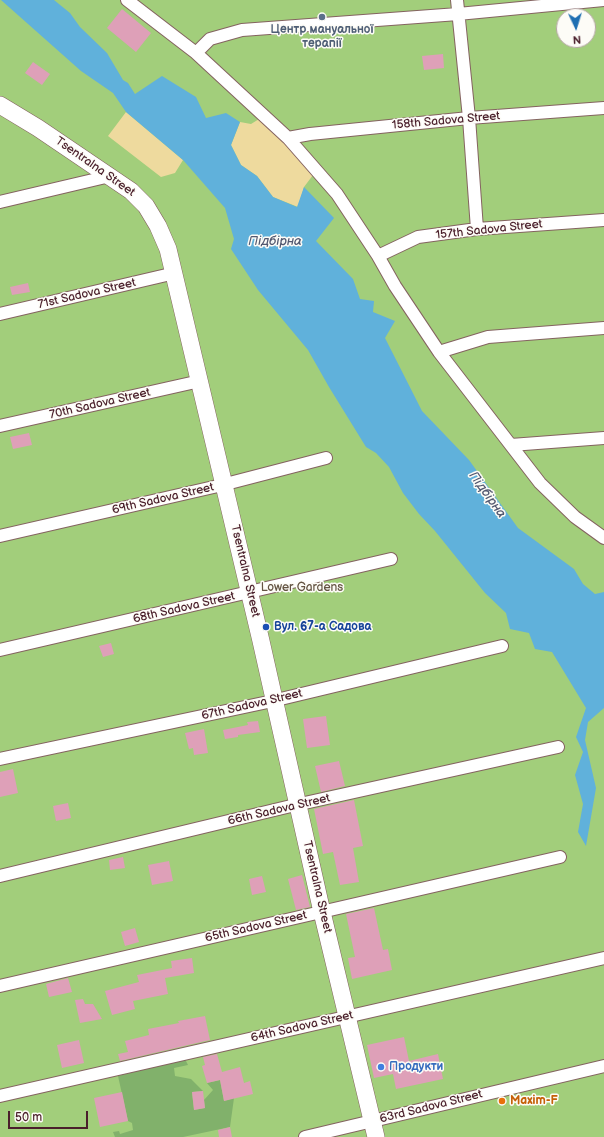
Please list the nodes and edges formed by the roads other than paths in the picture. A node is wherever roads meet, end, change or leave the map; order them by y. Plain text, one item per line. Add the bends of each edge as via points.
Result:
1 (127, 0) edge
2 (457, 0) edge
3 (604, 0) edge
4 (458, 14) junction
5 (196, 53) junction
6 (0, 105) edge
7 (604, 108) edge
8 (469, 118) junction
9 (288, 138) junction
10 (110, 176) junction
11 (0, 202) edge
12 (604, 220) edge
13 (477, 229) junction
14 (378, 256) junction
15 (174, 273) junction
16 (0, 314) edge
17 (604, 328) edge
18 (439, 352) junction
19 (200, 381) junction
20 (0, 426) edge
21 (604, 438) edge
22 (511, 445) junction
23 (326, 458) dead end
24 (224, 485) junction
25 (0, 536) edge
26 (604, 538) edge
27 (392, 559) dead end
28 (250, 593) junction
29 (502, 646) dead end
30 (0, 650) edge
31 (275, 700) junction
32 (558, 747) dead end
33 (0, 759) edge
34 (298, 804) junction
35 (560, 857) dead end
36 (0, 876) edge
37 (322, 912) junction
38 (604, 958) edge
39 (0, 986) edge
40 (347, 1017) junction
41 (604, 1066) edge
42 (0, 1096) edge
43 (374, 1129) edge
44 (305, 1137) edge

1 - 5 street
2 - 4 street
3 - 4 street
4 - 5 street via 242,30 210,39
4 - 8 street
5 - 9 street
6 - 10 street, Tsentralna Street
7 - 8 street, 158th Sadova Street
8 - 9 street, 158th Sadova Street
8 - 13 street
9 - 14 street via 337,194
10 - 11 street
10 - 15 street, Tsentralna Street via 131,190 146,206 168,249
12 - 13 street, 157th Sadova Street
13 - 14 street, 157th Sadova Street via 418,237
14 - 18 street
15 - 16 street, 71st Sadova Street
15 - 19 street, Tsentralna Street
17 - 18 street via 488,337
18 - 22 street
19 - 20 street, 70th Sadova Street
19 - 24 street, Tsentralna Street
21 - 22 street
22 - 26 street via 540,483 576,517
23 - 24 street, 69th Sadova Street
24 - 25 street, 69th Sadova Street
24 - 28 street, Tsentralna Street
27 - 28 street, 68th Sadova Street
28 - 30 street, 68th Sadova Street
28 - 31 street, Tsentralna Street
29 - 31 street, 67th Sadova Street
31 - 33 street, 67th Sadova Street
31 - 34 street, Tsentralna Street
32 - 34 street, 66th Sadova Street
34 - 36 street, 66th Sadova Street
34 - 37 street, Tsentralna Street
35 - 37 street, 65th Sadova Street
37 - 39 street, 65th Sadova Street
37 - 40 street, Tsentralna Street
38 - 40 street, 64th Sadova Street
40 - 42 street, 64th Sadova Street
40 - 43 street, Tsentralna Street
41 - 43 street, 63rd Sadova Street
43 - 44 street, 63rd Sadova Street

